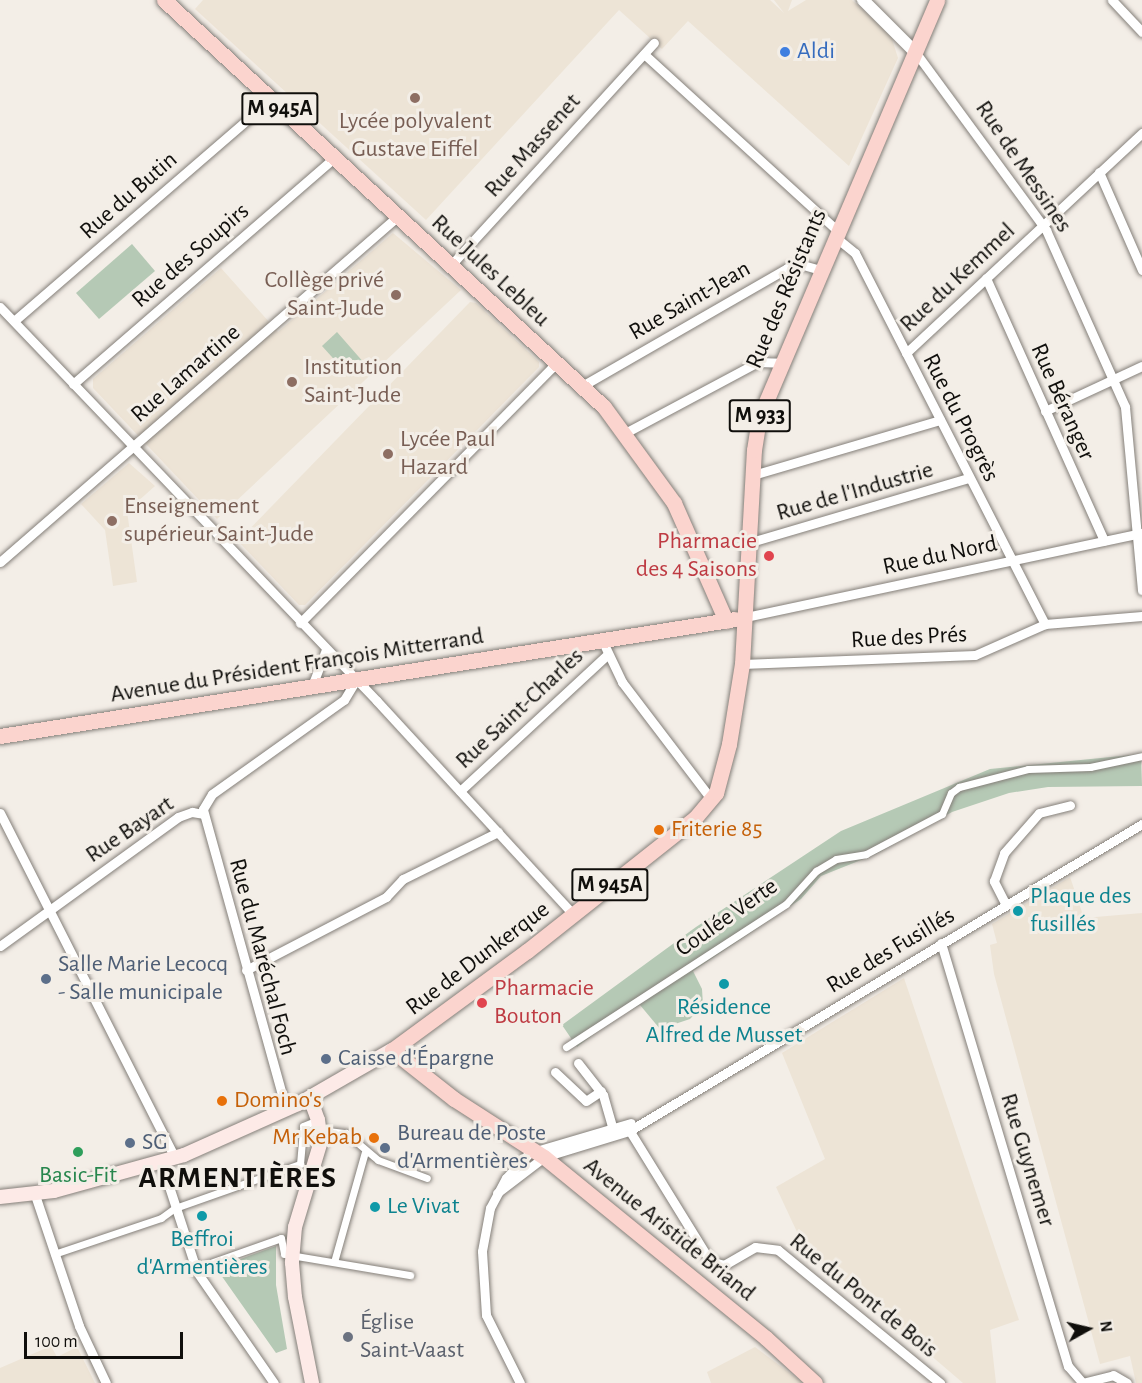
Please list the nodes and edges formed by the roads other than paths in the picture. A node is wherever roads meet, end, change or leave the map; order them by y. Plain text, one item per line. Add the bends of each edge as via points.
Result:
1 (164, 0) edge
2 (863, 0) edge
3 (929, 0) edge
4 (938, 0) edge
5 (1112, 0) edge
6 (1142, 32) edge
7 (654, 43) dead end
8 (913, 49) junction
9 (644, 54) junction
10 (270, 100) junction
11 (1142, 133) edge
12 (334, 158) junction
13 (1099, 172) junction
14 (398, 216) junction
15 (1043, 224) junction
16 (836, 233) junction
17 (451, 265) junction
18 (820, 270) junction
19 (1142, 270) edge
20 (986, 278) junction
21 (0, 307) edge
22 (14, 321) junction
23 (906, 353) junction
24 (557, 362) junction
25 (781, 363) junction
26 (1142, 366) edge
27 (1113, 379) junction
28 (73, 384) junction
29 (582, 386) junction
30 (1045, 411) junction
31 (940, 420) junction
32 (625, 433) junction
33 (133, 447) junction
34 (753, 476) junction
35 (969, 478) junction
36 (1140, 533) edge
37 (1104, 541) junction
38 (751, 542) junction
39 (1011, 561) junction
40 (0, 562) edge
41 (1142, 590) edge
42 (1142, 616) edge
43 (746, 617) junction
44 (726, 621) junction
45 (300, 622) junction
46 (1045, 624) junction
47 (602, 640) junction
48 (326, 650) junction
49 (607, 656) junction
50 (742, 664) junction
51 (356, 680) junction
52 (312, 686) junction
53 (0, 736) edge
54 (1142, 756) edge
55 (460, 791) junction
56 (712, 800) junction
57 (1070, 805) dead end
58 (0, 813) edge
59 (203, 814) junction
60 (1142, 824) edge
61 (498, 832) junction
62 (1006, 905) junction
63 (49, 910) junction
64 (573, 914) junction
65 (941, 943) junction
66 (0, 946) edge
67 (246, 970) junction
68 (566, 1047) dead end
69 (392, 1050) junction
70 (578, 1063) dead end
71 (555, 1072) dead end
72 (601, 1091) junction
73 (310, 1098) junction
74 (286, 1109) junction
75 (319, 1125) junction
76 (627, 1128) junction
77 (614, 1133) junction
78 (365, 1152) junction
79 (539, 1154) junction
80 (175, 1158) junction
81 (160, 1162) junction
82 (427, 1178) dead end
83 (35, 1195) junction
84 (0, 1197) edge
85 (175, 1208) junction
86 (54, 1254) junction
87 (292, 1255) junction
88 (334, 1262) junction
89 (196, 1268) junction
90 (411, 1275) dead end
91 (766, 1338) junction
92 (106, 1383) edge
93 (274, 1383) edge
94 (312, 1383) edge
95 (520, 1383) edge
96 (815, 1383) edge
97 (828, 1383) edge
98 (940, 1383) edge
99 (1082, 1383) edge
100 (1127, 1383) edge

1 - 10 main road, Rue Jules Lebleu / M 945A
2 - 8 street
3 - 8 main road, Rue des Résistants
4 - 8 main road, Rue des Résistants / M 933
5 - 6 street
7 - 9 street, Rue Massenet
8 - 15 street, Rue de Messines
8 - 16 main road, Rue des Résistants / M 933
9 - 16 street
9 - 17 street, Rue Massenet
10 - 12 main road, Rue Jules Lebleu / M 945A
10 - 22 street, Rue du Butin
11 - 13 street, Rue du Kemmel
12 - 14 main road, Rue Jules Lebleu / M 945A
12 - 28 street, Rue des Soupirs
13 - 15 street, Rue du Kemmel
13 - 19 street
14 - 17 main road, Rue Jules Lebleu / M 945A
14 - 33 street, Rue Lamartine
15 - 20 street, Rue du Kemmel
15 - 27 street, Rue de Messines
16 - 18 main road, Rue des Résistants / M 933
16 - 23 street, Rue du Progrès via 853,249
17 - 24 main road, Rue Jules Lebleu / M 945A
18 - 25 main road, Rue des Résistants / M 933
18 - 29 street, Rue Saint-Jean via 803,265 787,268
20 - 23 street, Rue du Kemmel
20 - 30 street, Rue Béranger
21 - 22 street
22 - 28 street
23 - 31 street, Rue du Progrès
24 - 29 main road, Rue Jules Lebleu / M 945A
24 - 45 street
25 - 32 street via 758,362
25 - 34 main road, Rue des Résistants / M 933 via 757,425
26 - 27 street
27 - 30 street
27 - 36 street, Rue de Messines via 1127,416
28 - 33 street
29 - 32 main road, Rue Jules Lebleu / M 945A
30 - 37 street, Rue Béranger
31 - 34 street
31 - 35 street, Rue du Progrès
32 - 44 main road, Rue Jules Lebleu / M 945A via 684,522
33 - 40 street, Rue Lamartine
33 - 45 street
34 - 38 main road, Rue des Résistants / M 933
35 - 38 street, Rue de l'Industrie
35 - 39 street, Rue du Progrès
36 - 37 street, Rue du Nord
36 - 41 street, Rue de Messines
37 - 39 street, Rue du Nord
38 - 43 main road, Rue des Résistants / M 933
39 - 43 street, Rue du Nord
39 - 46 street, Rue du Progrès
42 - 46 street, Rue des Prés
43 - 44 main road, Avenue du Président François Mitterrand
43 - 50 main road, Rue de Dunkerque / M 945A
44 - 47 main road, Avenue du Président François Mitterrand
45 - 48 street
46 - 50 street, Rue des Prés via 975,655
47 - 49 street
47 - 51 main road, Avenue du Président François Mitterrand
48 - 51 street
48 - 52 street
49 - 55 street, Rue Saint-Charles
49 - 56 street via 627,689
50 - 56 main road, Rue de Dunkerque / M 945A via 723,775
51 - 52 main road, Avenue du Président François Mitterrand
51 - 55 street
51 - 59 street, Rue Bayart via 344,700 209,798
52 - 53 main road, Avenue du Président François Mitterrand
54 - 68 street, Coulée Verte via 1090,767 1028,769 959,787 951,794 942,814 866,854 836,859 816,871 786,904
55 - 61 street
56 - 64 main road, Rue de Dunkerque / M 945A
57 - 62 street via 1039,813 1004,853 994,881
58 - 63 street
59 - 63 street, Rue Bayart via 192,812 178,817
59 - 67 street, Rue du Maréchal Foch
60 - 62 street, Rue des Fusillés
61 - 64 street
61 - 67 street via 413,873 386,897
62 - 65 street, Rue des Fusillés
63 - 66 street, Rue Bayart
63 - 80 street
64 - 69 main road, Rue de Dunkerque / M 945A
65 - 76 street, Rue des Fusillés
65 - 99 street, Rue Guynemer via 1068,1366
67 - 74 street, Rue du Maréchal Foch
69 - 73 main road, Rue de Dunkerque / M 945A
69 - 79 main road, Avenue Aristide Briand via 491,1124
70 - 72 street
71 - 72 street via 590,1104
72 - 77 street
73 - 74 main road, Rue de Dunkerque
73 - 75 main road
74 - 80 main road, Rue de Dunkerque
75 - 78 street via 345,1133
75 - 85 street via 303,1126 300,1164
75 - 87 main road via 320,1146 295,1227
76 - 77 street, Rue des Fusillés
76 - 98 street, Rue du Pont de Bois via 710,1261 724,1265 754,1247 778,1250
77 - 79 street, Rue des Fusillés
78 - 82 street
78 - 88 street
79 - 91 main road, Avenue Aristide Briand
79 - 95 street via 497,1193 488,1212 482,1251 488,1325
80 - 81 main road, Rue de Dunkerque
81 - 83 main road, Rue de Dunkerque
81 - 85 street
83 - 84 main road, Rue de Dunkerque
83 - 86 street
85 - 86 street via 161,1218
85 - 89 street
86 - 92 street via 83,1336
87 - 88 street
87 - 89 street via 284,1254 281,1238
87 - 94 main road via 294,1297
88 - 90 street
89 - 93 street
91 - 96 main road, Avenue Aristide Briand
91 - 97 main road, Avenue Aristide Briand
99 - 100 street via 1113,1375

